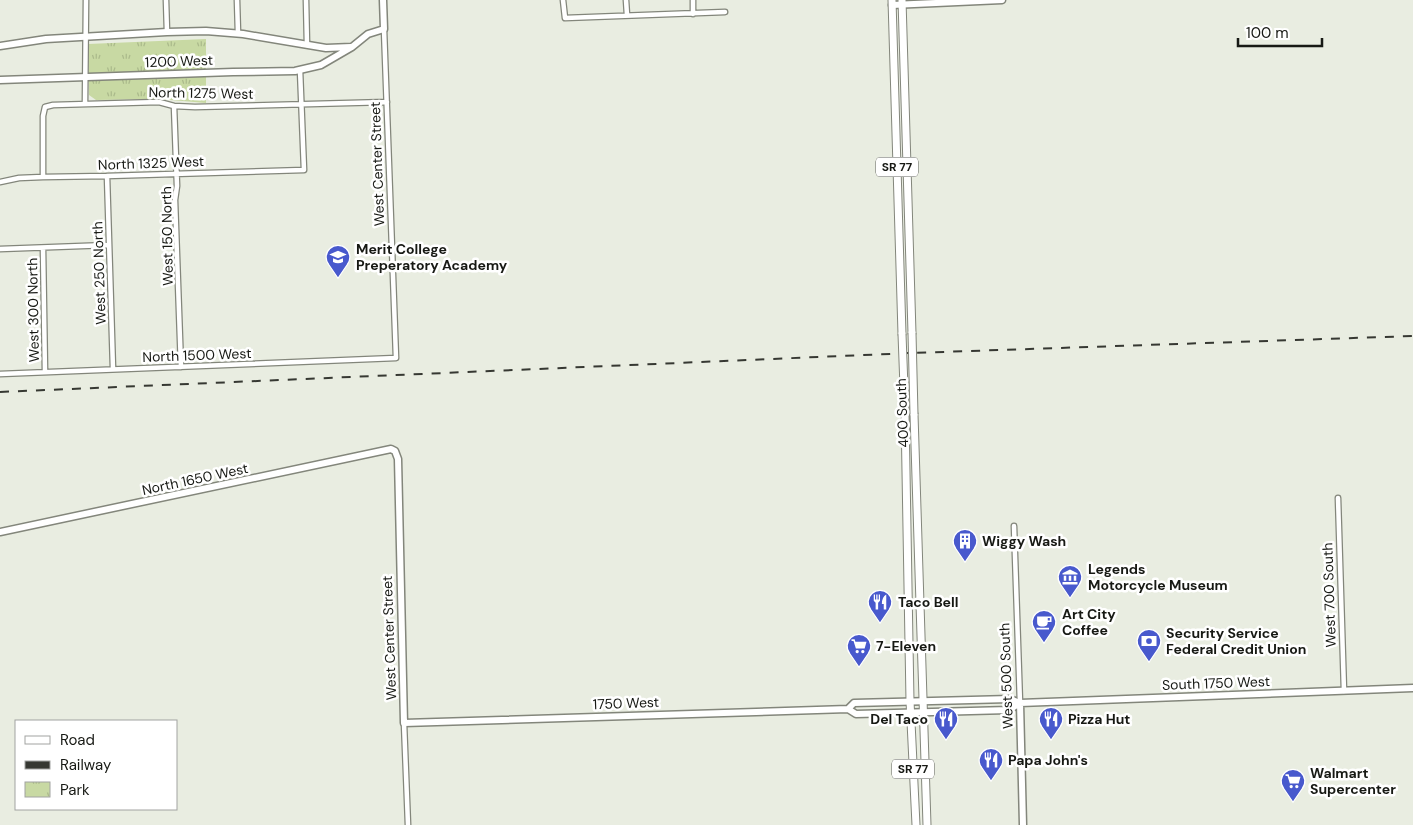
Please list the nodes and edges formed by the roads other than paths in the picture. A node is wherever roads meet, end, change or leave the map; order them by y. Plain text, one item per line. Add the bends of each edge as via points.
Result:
1 (86, 0) edge
2 (166, 0) edge
3 (237, 0) edge
4 (306, 0) edge
5 (384, 0) edge
6 (563, 0) edge
7 (626, 0) edge
8 (692, 0) edge
9 (1002, 0) edge
10 (902, 2) edge
11 (892, 3) edge
12 (725, 12) dead end
13 (693, 14) junction
14 (627, 16) junction
15 (384, 29) junction
16 (167, 32) junction
17 (238, 34) junction
18 (85, 36) junction
19 (307, 45) junction
20 (0, 46) edge
21 (352, 47) junction
22 (300, 70) junction
23 (85, 76) junction
24 (0, 80) edge
25 (387, 102) junction
26 (86, 104) junction
27 (302, 104) junction
28 (174, 106) junction
29 (177, 174) junction
30 (43, 176) junction
31 (106, 176) junction
32 (0, 182) edge
33 (109, 245) junction
34 (43, 248) junction
35 (0, 249) edge
36 (396, 358) joint
37 (181, 367) junction
38 (113, 369) junction
39 (45, 372) junction
40 (0, 374) edge
41 (395, 451) joint
42 (1338, 498) dead end
43 (1014, 526) dead end
44 (0, 532) edge
45 (1413, 688) edge
46 (1344, 691) junction
47 (923, 700) junction
48 (910, 701) junction
49 (1020, 703) junction
50 (848, 709) junction
51 (911, 713) junction
52 (924, 713) junction
53 (404, 723) junction
54 (408, 825) edge
55 (916, 825) edge
56 (927, 825) edge
57 (1023, 825) edge

1 - 18 street
2 - 16 street
3 - 17 street
4 - 19 street
5 - 15 street, West Center Street
6 - 14 street via 565,18
7 - 14 street
8 - 13 street
9 - 10 street
10 - 11 street
10 - 47 main road, 400 South / SR 77, bridge
11 - 48 main road, 400 South / SR 77, bridge
12 - 13 street
13 - 14 street
15 - 21 street, 1200 West via 368,34
15 - 25 street, West Center Street
16 - 17 street, 1200 West
16 - 18 street, 1200 West
17 - 19 street, 1200 West
18 - 20 street, 1200 West
18 - 23 street
19 - 21 street, 1200 West
21 - 22 street, 1200 West via 321,65
22 - 23 street, 1200 West
22 - 27 street
23 - 24 street, 1200 West
23 - 26 street
25 - 27 street, North 1275 West
25 - 36 street, West Center Street
26 - 28 street, North 1275 West via 159,102
26 - 30 street, North 1275 West via 45,107
27 - 28 street, North 1275 West
27 - 29 street, North 1325 West via 304,170
28 - 29 street, West 150 North
29 - 31 street, North 1325 West
29 - 37 street, West 150 North via 175,200
30 - 31 street, North 1325 West
30 - 32 street, North 1325 West
31 - 33 street, West 250 North
33 - 34 street
33 - 38 street, West 250 North
34 - 35 street
34 - 39 street, West 300 North
36 - 37 street, North 1500 West
37 - 38 street, North 1500 West
38 - 39 street, North 1500 West
39 - 40 street, North 1500 West
41 - 44 street, North 1650 West via 386,450
41 - 53 street, West Center Street via 398,459
42 - 46 street, West 700 South
43 - 49 street, West 500 South
45 - 46 street, South 1750 West
46 - 49 street, South 1750 West
47 - 48 street, 1750 West
47 - 49 street, 1750 West via 1010,699
47 - 52 main road, 400 South / SR 77
48 - 50 street, 1750 West via 854,703
48 - 51 main road, SR 77
49 - 52 street, 1750 West via 1008,710
49 - 57 street, West 500 South
50 - 51 street, 1750 West via 856,714
50 - 53 street, 1750 West
51 - 52 street, 1750 West
51 - 55 main road, SR 77
52 - 56 main road, 400 South / SR 77
53 - 54 street, West Center Street

